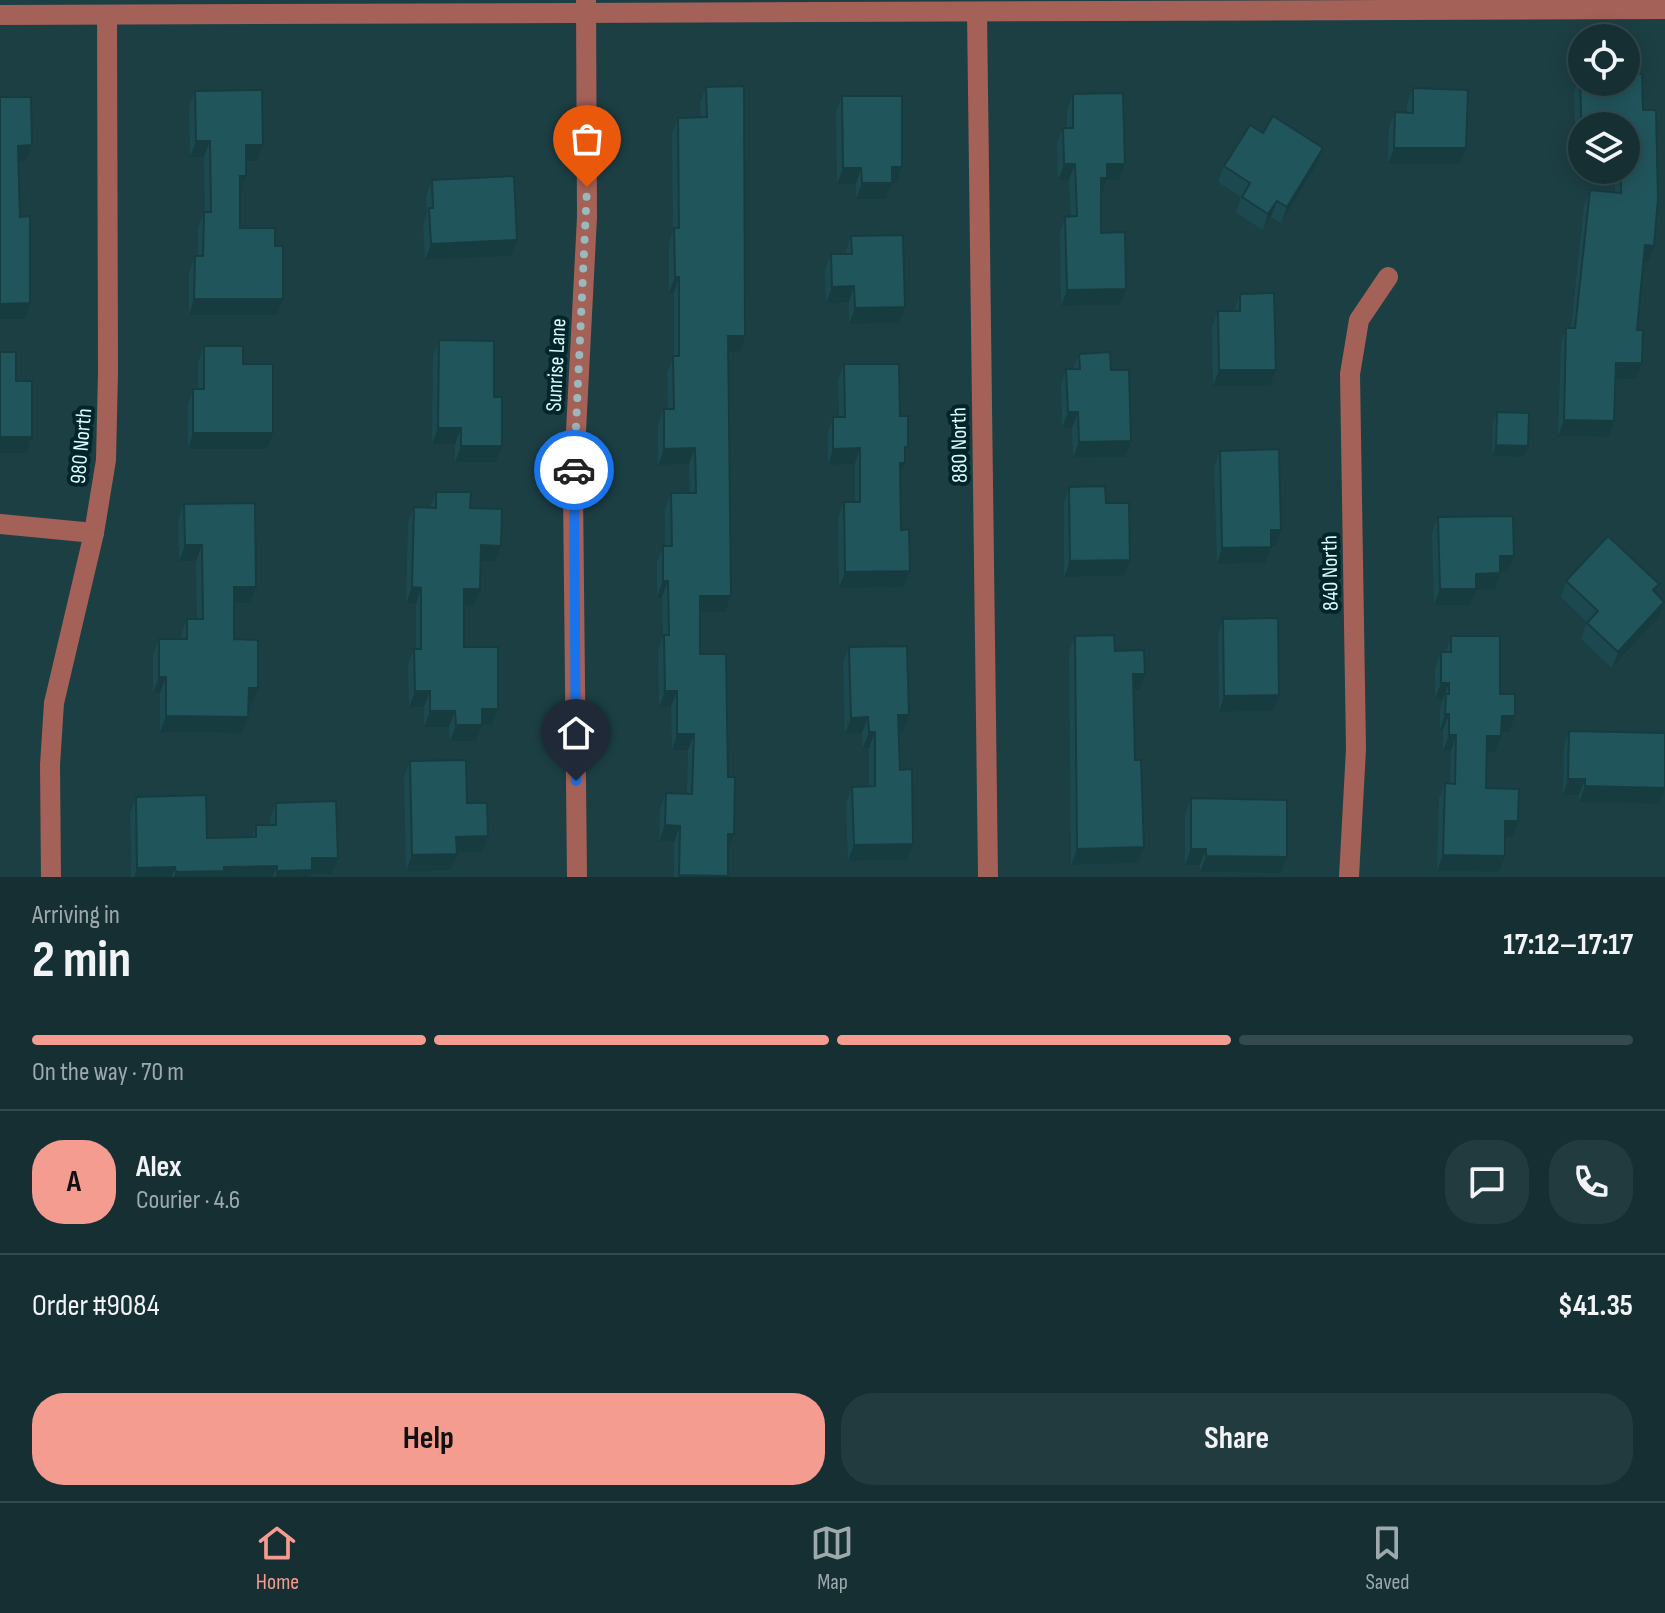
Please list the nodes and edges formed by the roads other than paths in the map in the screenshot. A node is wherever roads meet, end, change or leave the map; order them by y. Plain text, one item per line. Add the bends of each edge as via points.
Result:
1 (1341, 5) edge
2 (586, 6) edge
3 (1665, 9) edge
4 (977, 12) junction
5 (0, 15) edge
6 (107, 15) junction
7 (1388, 277) dead end
8 (0, 524) edge
9 (94, 533) junction
10 (51, 877) edge
11 (577, 877) edge
12 (988, 877) edge
13 (1349, 877) edge

1 - 3 street
1 - 4 street
2 - 4 street
2 - 6 street
2 - 11 street, Sunrise Lane via 587,217 573,490
4 - 12 street, 880 North
5 - 6 street
6 - 9 street, 980 North via 106,460
7 - 13 street, 840 North via 1359,320 1350,374 1356,749
8 - 9 street
9 - 10 street, 980 North via 54,703

